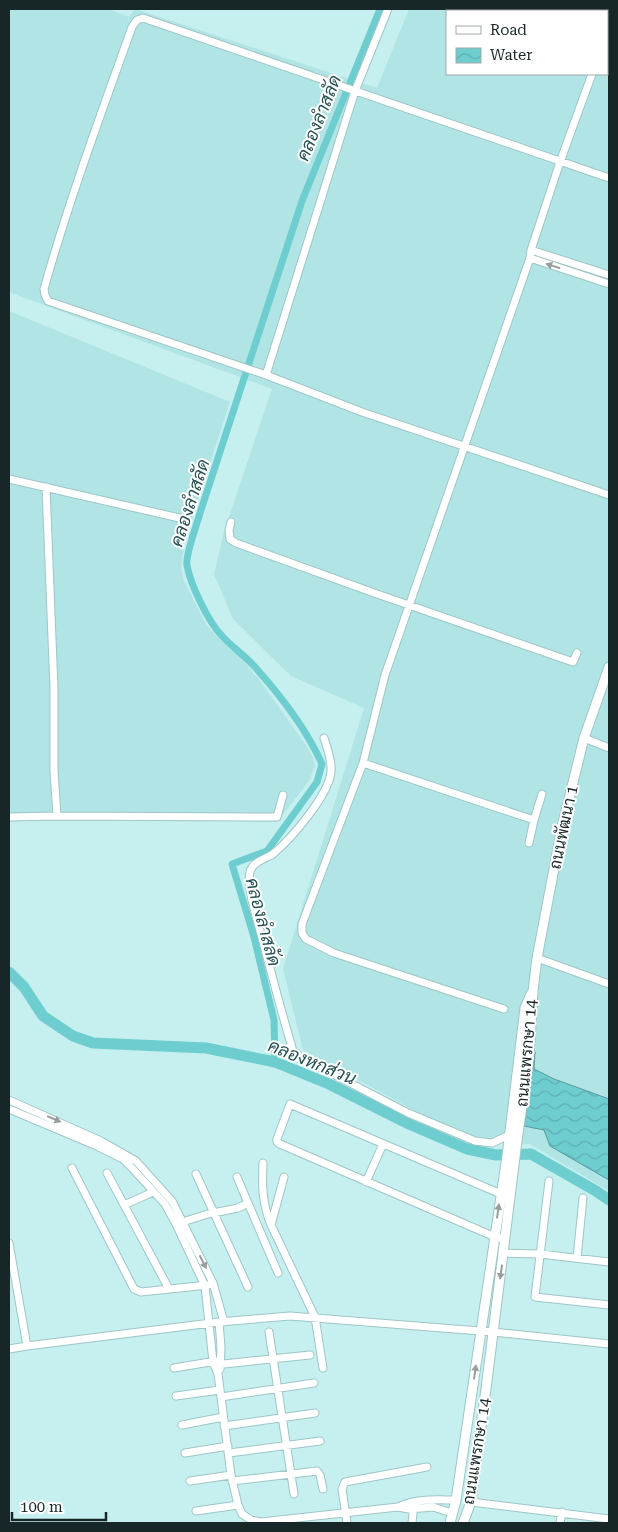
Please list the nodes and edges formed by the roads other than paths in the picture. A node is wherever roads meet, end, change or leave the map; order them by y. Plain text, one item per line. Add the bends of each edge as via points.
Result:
1 (388, 9) edge
2 (592, 75) edge
3 (355, 91) junction
4 (560, 162) junction
5 (609, 178) edge
6 (531, 250) junction
7 (530, 258) junction
8 (584, 267) junction
9 (581, 275) junction
10 (609, 275) edge
11 (609, 284) edge
12 (266, 375) junction
13 (465, 447) junction
14 (9, 478) edge
15 (46, 487) junction
16 (609, 496) edge
17 (184, 519) dead end
18 (232, 522) dead end
19 (410, 606) junction
20 (577, 653) dead end
21 (609, 667) edge
22 (324, 738) dead end
23 (584, 738) junction
24 (609, 748) edge
25 (363, 763) junction
26 (542, 794) dead end
27 (283, 795) dead end
28 (57, 816) junction
29 (9, 817) edge
30 (534, 820) junction
31 (529, 843) dead end
32 (538, 958) junction
33 (609, 984) edge
34 (533, 991) joint
35 (504, 1010) dead end
36 (9, 1100) edge
37 (9, 1108) edge
38 (36, 1116) junction
39 (511, 1139) junction
40 (99, 1143) junction
41 (383, 1144) junction
42 (263, 1163) dead end
43 (72, 1168) dead end
44 (107, 1173) dead end
45 (196, 1174) dead end
46 (237, 1177) dead end
47 (284, 1177) dead end
48 (549, 1181) dead end
49 (366, 1182) junction
50 (153, 1192) junction
51 (501, 1194) junction
52 (583, 1198) dead end
53 (248, 1203) junction
54 (124, 1205) junction
55 (214, 1213) junction
56 (180, 1223) junction
57 (271, 1225) junction
58 (494, 1237) junction
59 (505, 1239) junction
60 (9, 1243) edge
61 (503, 1253) junction
62 (540, 1254) junction
63 (577, 1258) junction
64 (609, 1262) edge
65 (278, 1273) dead end
66 (213, 1283) junction
67 (205, 1286) junction
68 (248, 1286) dead end
69 (169, 1289) junction
70 (609, 1305) edge
71 (315, 1317) junction
72 (222, 1322) junction
73 (210, 1323) junction
74 (269, 1332) dead end
75 (481, 1332) junction
76 (493, 1332) junction
77 (609, 1344) edge
78 (27, 1346) junction
79 (9, 1349) edge
80 (310, 1355) dead end
81 (274, 1359) junction
82 (217, 1363) junction
83 (174, 1368) dead end
84 (323, 1368) dead end
85 (314, 1383) dead end
86 (278, 1388) junction
87 (221, 1393) junction
88 (176, 1396) dead end
89 (314, 1413) dead end
90 (223, 1417) junction
91 (282, 1418) junction
92 (182, 1424) dead end
93 (224, 1426) junction
94 (320, 1441) dead end
95 (286, 1446) junction
96 (228, 1450) junction
97 (185, 1453) dead end
98 (427, 1467) dead end
99 (291, 1474) junction
100 (232, 1478) junction
101 (190, 1481) dead end
102 (458, 1486) junction
103 (472, 1488) junction
104 (323, 1489) dead end
105 (294, 1494) dead end
106 (456, 1500) junction
107 (471, 1502) junction
108 (238, 1505) junction
109 (414, 1505) junction
110 (196, 1511) dead end
111 (562, 1512) junction
112 (346, 1513) junction
113 (452, 1513) junction
114 (464, 1519) edge
115 (609, 1519) edge
116 (301, 1521) edge
117 (348, 1523) edge
118 (412, 1523) edge
119 (450, 1523) edge
120 (560, 1523) edge

1 - 3 street
2 - 4 street
3 - 4 street
3 - 12 street
3 - 12 street via 143,18 137,20 57,241 44,288 48,300
4 - 5 street
4 - 6 street
6 - 7 street
6 - 8 street
9 -> 7 street
7 - 13 street
8 - 9 street
8 - 10 street
9 - 11 street
12 - 13 street via 319,397
13 - 16 street
13 - 19 street
14 - 15 street
15 - 17 street
15 - 28 street
18 - 19 street via 230,539 236,542
19 - 20 street via 572,666
19 - 25 street via 385,675
21 - 23 main road, ถนนพัฒนา 1
22 - 39 street via 332,769 325,790 282,846 250,869 248,879 293,1052 445,1130 475,1141 492,1143
23 - 24 street
23 - 32 main road, ถนนพัฒนา 1 via 562,826
25 - 30 street
25 - 35 street via 302,924 302,933 306,939 336,953
26 - 30 street
27 - 28 street via 277,817
28 - 29 street
30 - 31 street
32 - 33 street
32 - 34 main road, ถนนพัฒนา 1
34 - 39 main road, ถนนแพรกษา 14 via 529,1056
36 - 38 street
37 - 38 street
38 - 40 street
39 - 51 main road, ถนนแพรกษา 14
39 - 59 main road, ถนนแพรกษา 14 via 514,1171
40 - 50 street via 131,1166
40 - 56 street via 136,1161 167,1194
41 - 49 street
41 - 49 street via 288,1105 277,1142
41 - 51 street
42 - 57 street via 262,1192
43 - 69 street via 134,1289 141,1292
44 - 54 street
45 - 55 street
46 - 53 street
47 - 57 street
48 - 62 street
49 - 58 street
50 - 54 street
50 - 56 street
58 -> 51 main road, ถนนแพรกษา 14
52 - 63 street
53 - 55 street via 230,1211
53 - 65 street
54 - 69 street
55 - 56 street
55 - 68 street
56 -> 66 street
56 - 67 street
57 - 71 street
58 - 59 street
58 - 75 main road, ถนนแพรกษา 14
59 - 61 main road, ถนนแพรกษา 14
60 - 78 street
61 - 62 street
61 -> 76 main road, ถนนแพรกษา 14
62 - 63 street
62 - 70 street via 535,1297
63 - 64 street
66 - 67 street
66 - 72 street
67 - 69 street
67 - 73 street
71 - 72 street
71 - 75 street
71 - 84 street
72 - 73 street
72 - 82 street
73 - 78 street
73 - 82 street
74 - 81 street
75 - 76 street
102 -> 75 main road, ถนนแพรกษา 14
76 - 77 street
76 - 103 main road, ถนนแพรกษา 14
78 - 79 street
80 - 81 street
81 - 82 street
81 - 86 street
82 - 83 street
82 - 87 street
85 - 86 street
86 - 87 street
86 - 91 street
87 - 88 street
87 - 90 street
89 - 91 street
90 - 92 street
90 - 93 street
91 - 93 street
91 - 95 street
93 - 96 street
94 - 95 street
95 - 96 street
95 - 99 street
96 - 97 street
96 - 100 street
98 - 112 street via 345,1482 342,1488
99 - 100 street
99 - 104 street via 317,1471
99 - 105 street
100 - 101 street
100 - 108 street
102 - 103 main road
102 - 106 main road, ถนนแพรกษา 14
103 - 107 main road, ถนนแพรกษา 14
106 - 109 street via 431,1500
106 - 113 main road, ถนนแพรกษา 14
107 - 111 street
107 - 114 main road, ถนนแพรกษา 14
108 - 110 street
108 - 116 street via 242,1514 251,1520
109 - 112 street
109 - 113 street
109 - 118 street
111 - 115 street
111 - 120 street
112 - 116 street
112 - 117 street
113 - 114 main road
113 - 119 main road, ถนนแพรกษา 14

